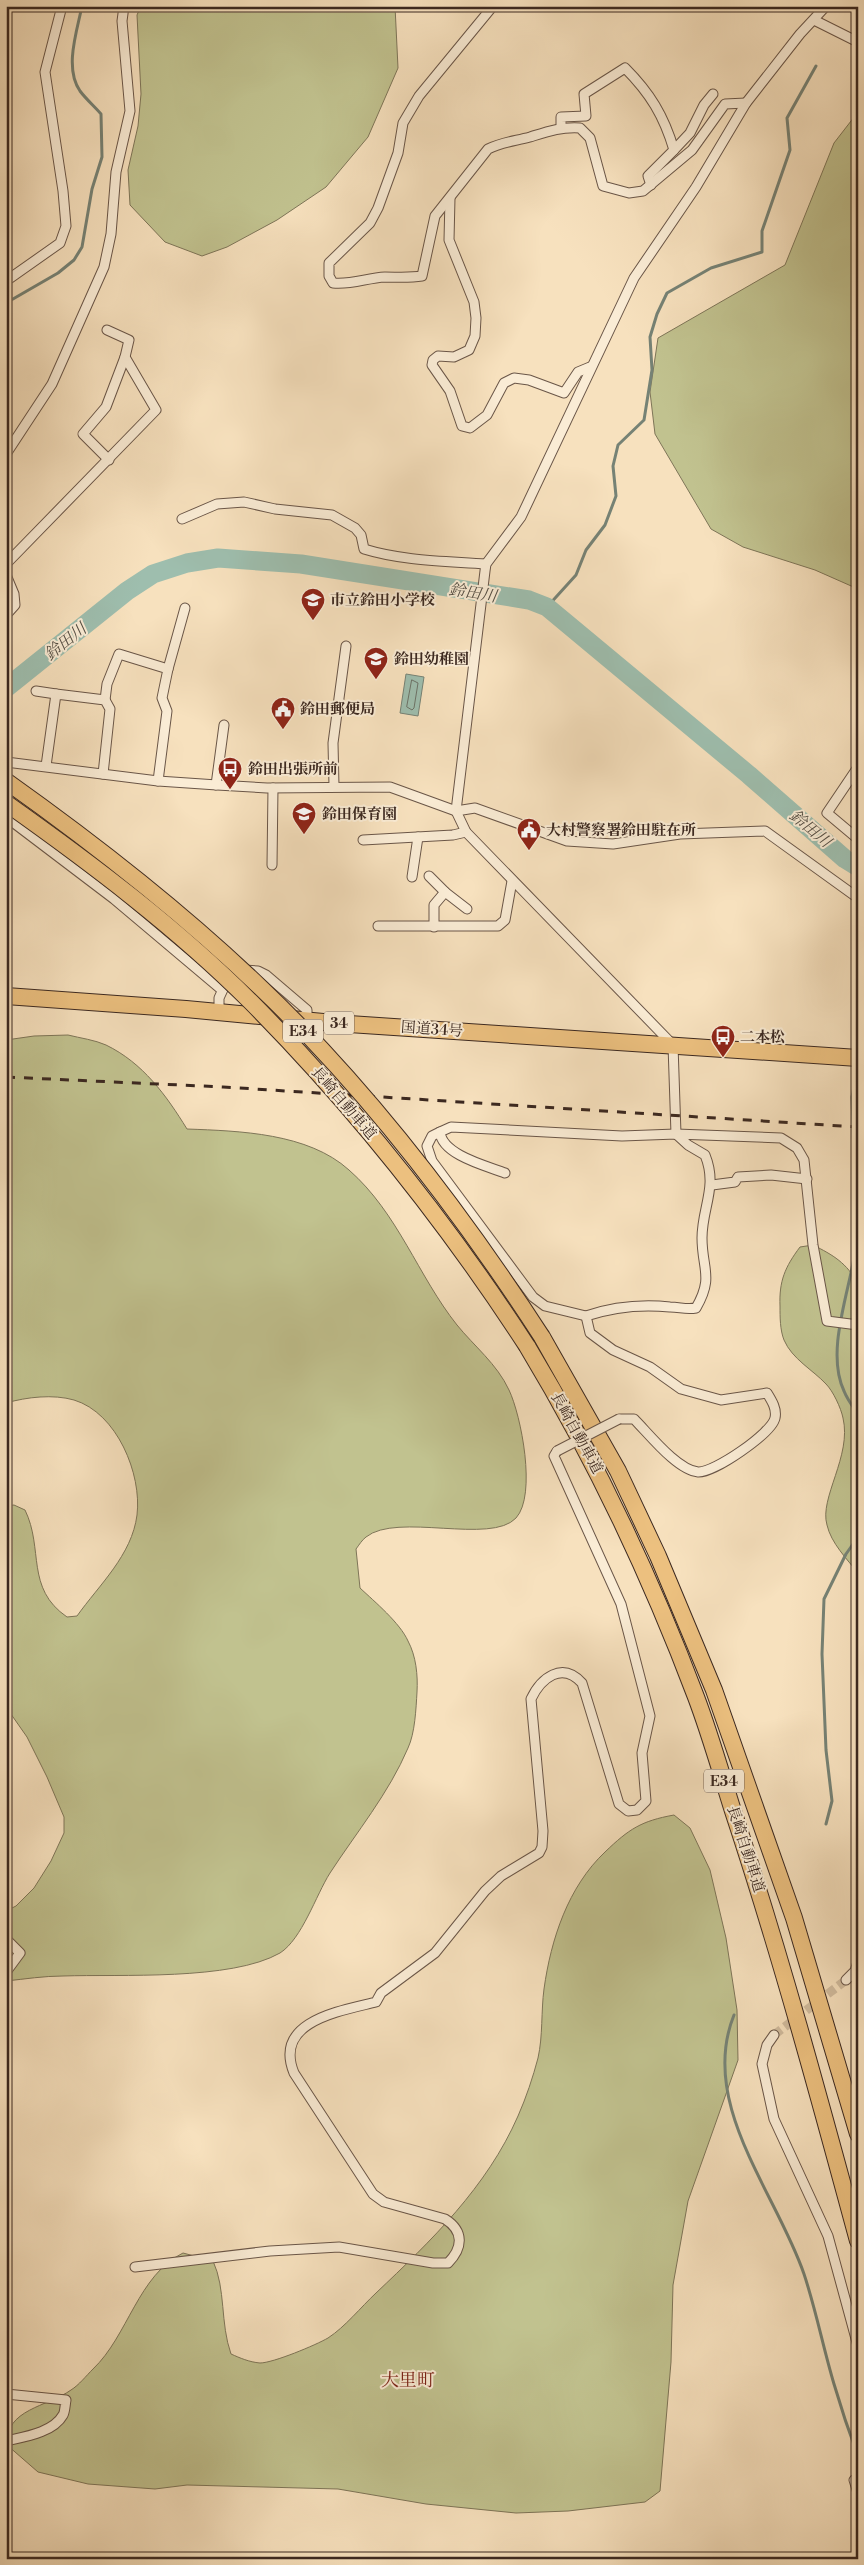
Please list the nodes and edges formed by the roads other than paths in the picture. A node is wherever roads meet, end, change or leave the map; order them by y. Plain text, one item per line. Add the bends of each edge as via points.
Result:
1 (62, 6) edge
2 (124, 6) edge
3 (493, 6) edge
4 (826, 6) edge
5 (814, 20) junction
6 (858, 42) edge
7 (713, 94) dead end
8 (746, 104) junction
9 (561, 127) junction
10 (674, 150) junction
11 (650, 185) junction
12 (450, 198) junction
13 (6, 281) edge
14 (107, 330) dead end
15 (125, 356) junction
16 (590, 367) junction
17 (6, 454) edge
18 (109, 460) junction
19 (182, 519) dead end
20 (6, 564) edge
21 (486, 568) junction
22 (6, 576) edge
23 (184, 608) dead end
24 (6, 615) edge
25 (346, 646) dead end
26 (168, 669) junction
27 (36, 691) dead end
28 (56, 694) junction
29 (105, 700) junction
30 (224, 725) dead end
31 (6, 762) edge
32 (46, 766) junction
33 (858, 767) edge
34 (103, 774) junction
35 (6, 781) edge
36 (158, 781) junction
37 (216, 785) junction
38 (334, 786) junction
39 (273, 788) junction
40 (6, 803) edge
41 (456, 810) junction
42 (6, 817) edge
43 (466, 832) junction
44 (418, 837) junction
45 (858, 839) edge
46 (363, 840) dead end
47 (272, 865) dead end
48 (412, 876) dead end
49 (429, 876) dead end
50 (512, 881) junction
51 (445, 892) junction
52 (858, 898) edge
53 (467, 909) dead end
54 (378, 926) dead end
55 (434, 927) junction
56 (222, 990) junction
57 (6, 996) edge
58 (219, 1012) junction
59 (307, 1020) junction
60 (673, 1045) junction
61 (853, 1057) edge
62 (440, 1132) junction
63 (676, 1134) junction
64 (505, 1173) dead end
65 (807, 1179) junction
66 (712, 1184) junction
67 (586, 1316) junction
68 (858, 1325) edge
69 (6, 1939) edge
70 (858, 1962) edge
71 (6, 1972) edge
72 (846, 1980) tunnel mouth
73 (774, 2035) tunnel mouth
74 (858, 2134) edge
75 (858, 2241) edge
76 (135, 2267) dead end
77 (858, 2346) edge
78 (6, 2394) edge
79 (6, 2441) edge
80 (854, 2480) dead end
81 (858, 2493) edge

1 - 13 street via 45,72 66,226 60,243
2 - 17 street via 122,21 130,111 116,172 111,234 104,267 52,384
3 - 12 street via 419,96 403,123 398,153 378,208 370,223 329,263 329,276 333,283 422,276 435,216
4 - 5 street
5 - 6 street
5 - 8 street
7 - 10 street via 690,132
8 - 11 street via 725,104 701,140
8 - 16 street via 696,187 634,278
9 - 10 street via 561,118 586,116 584,94 625,68 642,84 666,122
9 - 11 street via 580,128 590,138 603,186 629,194 643,191
9 - 12 street via 488,149
10 - 11 street via 648,176
12 - 16 street via 450,240 474,302 476,327 469,350 454,357 438,356 432,365 450,390 462,426 470,428 487,415 504,384 514,378 529,380 564,394 578,372
14 - 15 street via 129,340
15 - 18 street via 106,407 83,434
15 - 18 street via 156,410
16 - 21 street via 521,517
18 - 20 street
19 - 21 street via 217,504 244,502 332,515 356,528 364,549 402,558
21 - 41 street
22 - 24 street via 15,605
23 - 26 street
25 - 38 street via 333,743
26 - 29 street via 119,654 107,684
26 - 36 street via 162,698 168,711
27 - 28 street
28 - 29 street
28 - 32 street
29 - 34 street via 110,709
30 - 37 street
31 - 32 street
32 - 34 street
33 - 45 street via 827,813
34 - 36 street
35 - 74 highway, 長崎自動車道 / E34, bridge via 91,841 178,912 262,988 341,1071 417,1159 471,1231 542,1337 618,1471 658,1556 714,1690 794,1918
36 - 37 street
37 - 39 street
38 - 39 street
38 - 41 street via 390,787
39 - 47 street
40 - 75 highway, 長崎自動車道 / E34, bridge via 80,855 168,927 250,1001 315,1069 402,1170 451,1234 527,1346 563,1406 641,1562 696,1697 770,1925
41 - 43 street
41 - 52 street via 475,808 567,841 613,844 680,834 765,831
42 - 56 street via 114,899
43 - 44 street
43 - 50 street
44 - 46 street
44 - 48 street
49 - 51 street
50 - 55 street via 505,920 498,926
50 - 60 street
51 - 53 street
51 - 55 street via 434,905
54 - 55 street
56 - 58 street
56 - 59 street via 235,972 258,971 266,974 306,1010
57 - 58 highway, 国道34号 / 34
58 - 59 highway, 国道34号 / 34
59 - 60 highway, 国道34号 / 34
60 - 61 highway, 国道34号 / 34
60 - 63 street
62 - 63 street via 451,1127 613,1136
62 - 64 street via 441,1139 452,1152
62 - 67 street via 432,1136 427,1146 432,1161 533,1297 545,1306
63 - 65 street via 781,1138 797,1148 804,1160
63 - 66 street via 705,1155
65 - 66 street via 771,1175 738,1177 736,1182
65 - 68 street via 813,1245 827,1321
66 - 67 street via 702,1237 708,1278 704,1295 696,1308 628,1307
67 - 76 street, bridge via 590,1333 681,1389 721,1400 768,1393 775,1409 775,1420 764,1434 720,1464 700,1472 684,1468 634,1419 619,1419 557,1451 554,1456 621,1604 650,1716 642,1753 646,1800 637,1810 628,1811 619,1804 582,1683 574,1674 551,1675 538,1684 531,1699 543,1830 539,1853 501,1876 435,1952 381,1993 376,2002 327,2014 308,2024 290,2049 289,2061 294,2073 373,2194 384,2202 445,2219 454,2225 459,2235 458,2253 448,2263 433,2263 339,2247 270,2250
69 - 71 street via 20,1953
70 - 72 street
73 - 77 street via 762,2064 774,2119 828,2236
78 - 79 street via 66,2400 64,2415 55,2424
80 - 81 street

